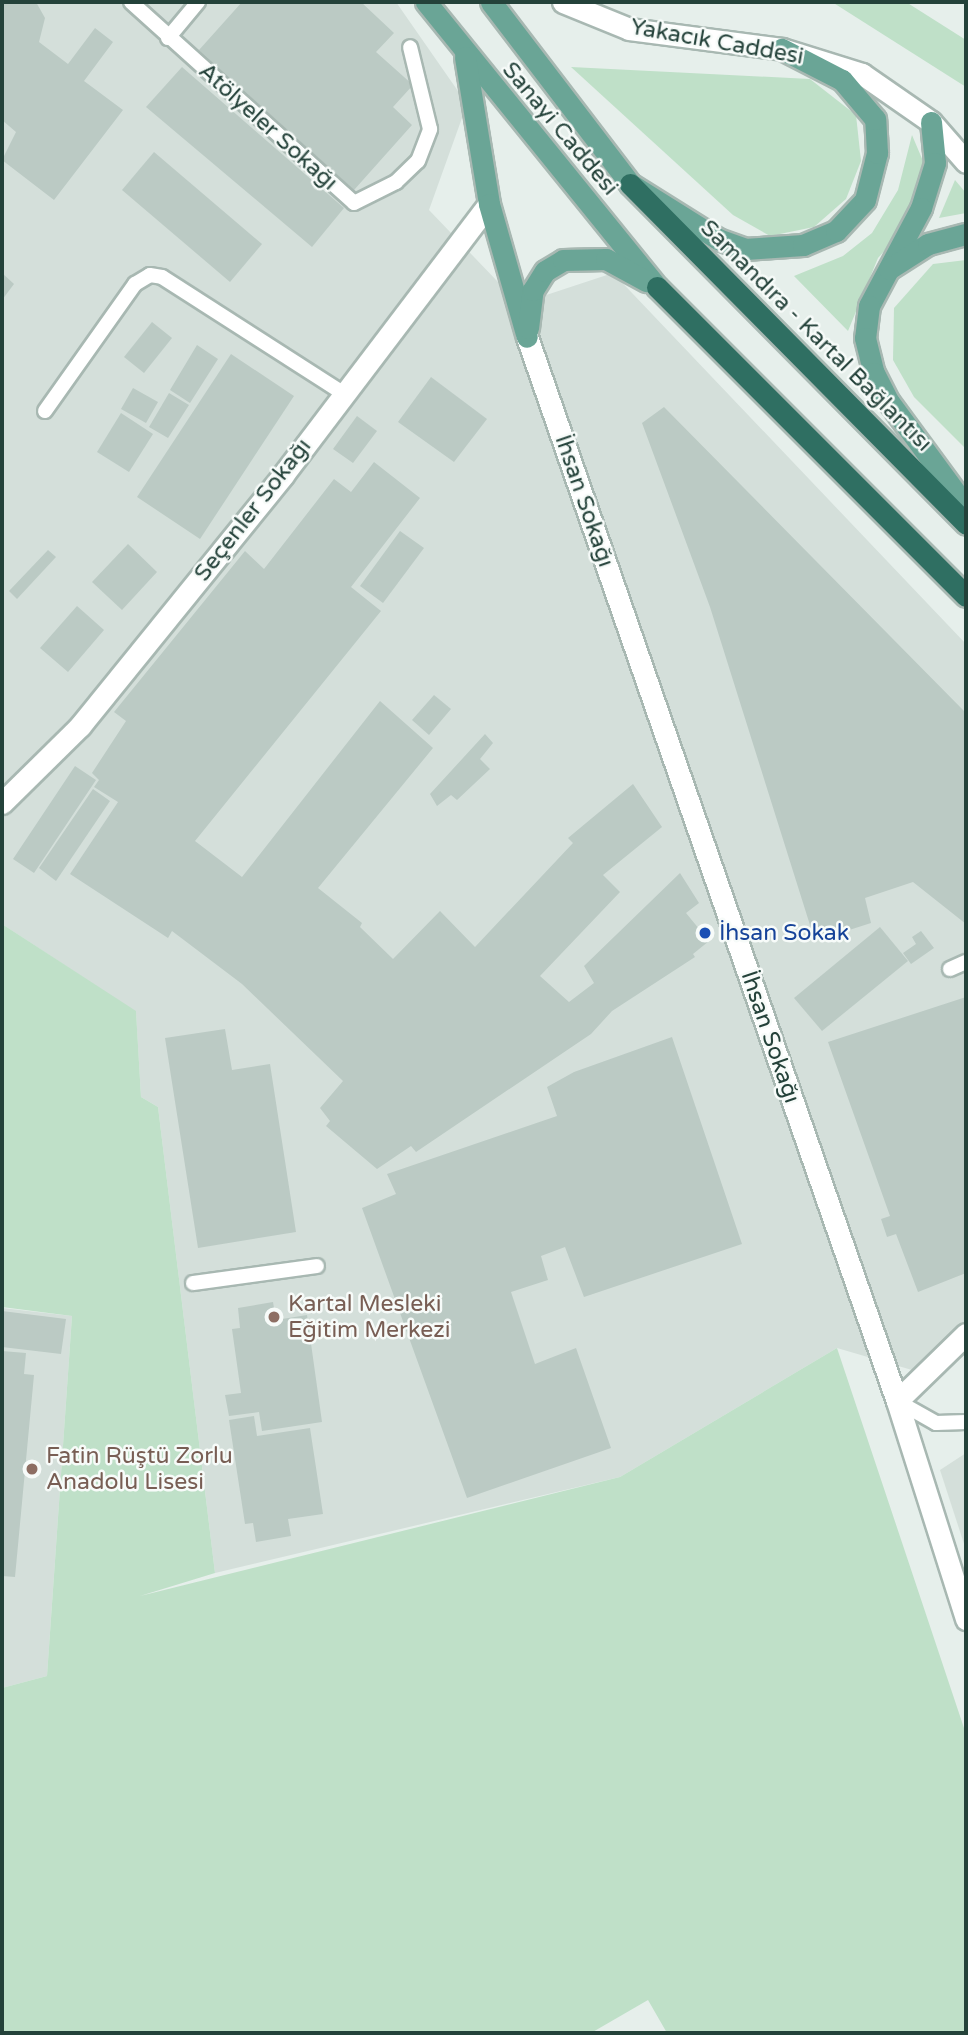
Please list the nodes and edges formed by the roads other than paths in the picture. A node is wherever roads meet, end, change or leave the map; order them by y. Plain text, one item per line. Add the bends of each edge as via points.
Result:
1 (131, 2) edge
2 (198, 2) edge
3 (426, 2) edge
4 (491, 2) edge
5 (563, 2) edge
6 (168, 38) junction
7 (410, 47) dead end
8 (782, 49) junction
9 (465, 55) junction
10 (931, 122) junction
11 (966, 162) edge
12 (630, 184) junction
13 (489, 204) junction
14 (966, 234) edge
15 (884, 272) junction
16 (657, 287) junction
17 (527, 337) junction
18 (344, 394) junction
19 (45, 411) dead end
20 (966, 507) edge
21 (966, 524) edge
22 (966, 596) edge
23 (2, 803) edge
24 (966, 962) edge
25 (950, 970) dead end
26 (317, 1266) dead end
27 (193, 1283) dead end
28 (966, 1334) edge
29 (897, 1401) junction
30 (966, 1422) edge
31 (966, 1619) edge

1 - 6 lane, Atölyeler Sokağı
2 - 6 lane
3 - 9 main road, Sanayi Caddesi
4 - 12 main road, Sanayi Caddesi
5 - 8 street, Yakacık Caddesi via 629,29
6 - 7 lane, Atölyeler Sokağı via 354,203 396,183 418,161 429,129
8 - 10 street, Yakacık Caddesi via 862,74
8 - 12 main road via 842,80 874,119 877,153 865,200 836,232 803,245 746,249 718,239
9 - 13 main road
9 - 16 main road, Sanayi Caddesi
10 - 11 street, Yakacık Caddesi
10 - 15 main road via 935,163 920,208
12 - 21 highway, Samandıra - Kartal Bağlantısı
13 - 17 main road
13 - 18 street, Seçenler Sokağı
14 - 15 main road via 928,243
15 - 20 main road via 869,306 865,338 874,373
16 - 17 main road via 606,258 563,260 545,271 533,290
16 - 22 highway
17 - 29 street, İhsan Sokağı
18 - 19 lane via 162,276 150,275 135,284
18 - 23 street, Seçenler Sokağı via 80,726
24 - 25 lane
26 - 27 lane
28 - 29 street
29 - 30 lane via 936,1423
29 - 31 street, İhsan Sokağı

